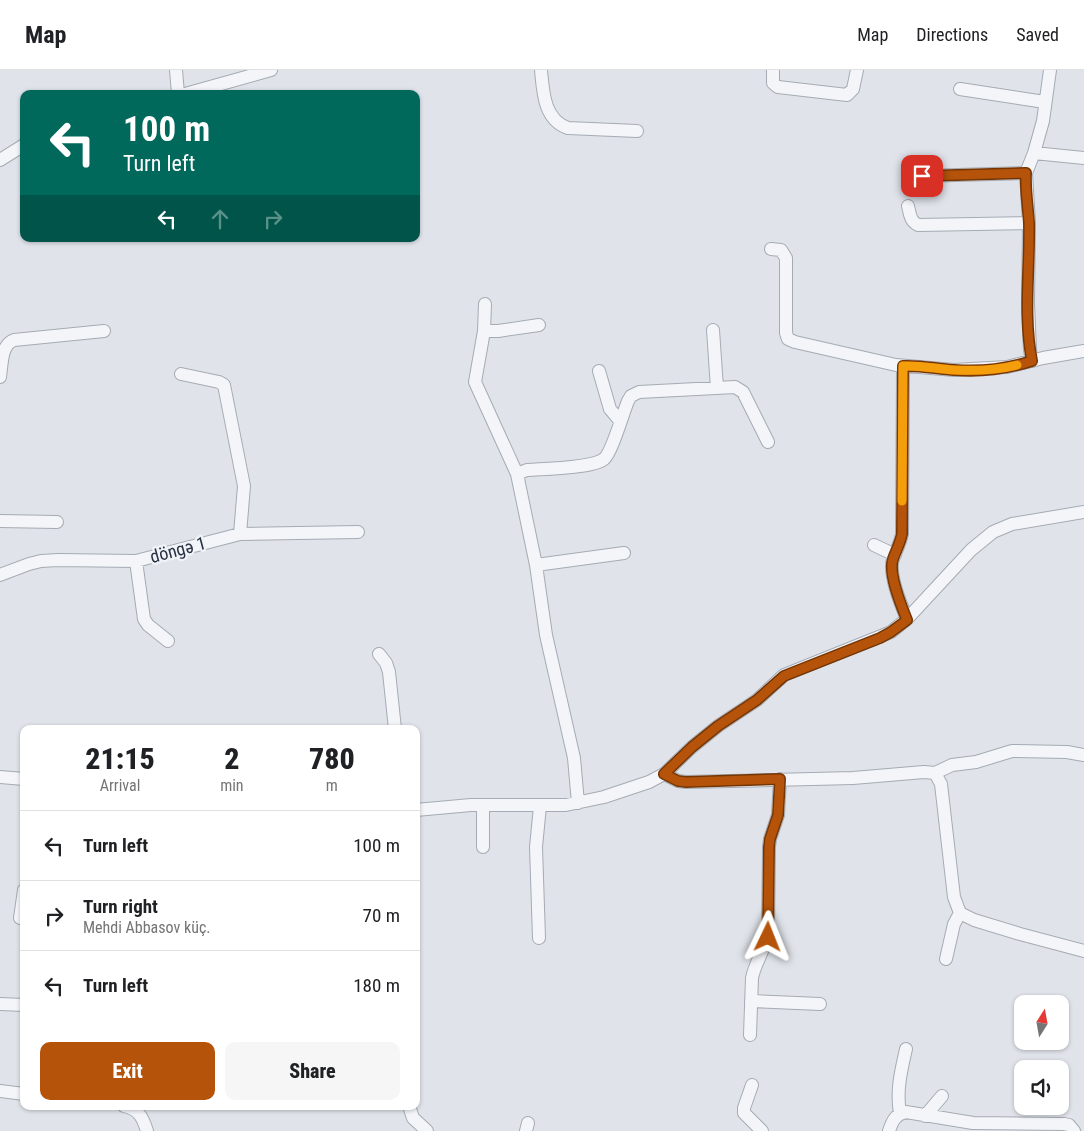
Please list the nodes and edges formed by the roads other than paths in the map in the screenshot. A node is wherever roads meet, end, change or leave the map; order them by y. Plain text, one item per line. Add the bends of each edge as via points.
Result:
1 (176, 70) edge
2 (271, 70) edge
3 (541, 70) edge
4 (773, 70) edge
5 (857, 70) edge
6 (1050, 70) edge
7 (960, 89) dead end
8 (178, 90) edge
9 (199, 90) edge
10 (1045, 102) junction
11 (638, 131) dead end
12 (20, 148) edge
13 (1034, 153) junction
14 (1084, 158) edge
15 (0, 160) edge
16 (1026, 173) junction
17 (922, 176) dead end
18 (908, 206) dead end
19 (1029, 223) junction
20 (771, 249) dead end
21 (485, 304) dead end
22 (539, 325) dead end
23 (712, 330) dead end
24 (104, 331) dead end
25 (484, 331) junction
26 (1084, 351) edge
27 (1032, 361) junction
28 (903, 366) junction
29 (599, 371) dead end
30 (181, 374) dead end
31 (0, 377) edge
32 (717, 388) junction
33 (620, 421) junction
34 (768, 442) dead end
35 (517, 474) junction
36 (1084, 512) edge
37 (0, 521) edge
38 (58, 522) dead end
39 (358, 532) dead end
40 (240, 534) junction
41 (874, 545) dead end
42 (624, 553) dead end
43 (895, 555) junction
44 (136, 561) junction
45 (536, 565) junction
46 (0, 575) edge
47 (907, 620) junction
48 (168, 641) dead end
49 (379, 654) dead end
50 (395, 725) edge
51 (1084, 755) edge
52 (936, 773) junction
53 (664, 774) junction
54 (0, 777) edge
55 (20, 779) edge
56 (780, 779) junction
57 (578, 803) junction
58 (483, 805) junction
59 (540, 806) junction
60 (420, 810) edge
61 (483, 847) dead end
62 (960, 914) junction
63 (539, 938) dead end
64 (1084, 951) edge
65 (946, 959) dead end
66 (751, 1001) junction
67 (0, 1004) edge
68 (820, 1004) dead end
69 (20, 1005) edge
70 (750, 1035) dead end
71 (906, 1049) dead end
72 (752, 1085) dead end
73 (0, 1091) edge
74 (20, 1094) edge
75 (942, 1096) dead end
76 (136, 1110) edge
77 (410, 1110) edge
78 (900, 1113) junction
79 (925, 1116) junction
80 (147, 1131) edge
81 (426, 1131) edge
82 (762, 1131) edge
83 (889, 1131) edge
84 (1074, 1131) edge

1 - 8 street
2 - 9 street
3 - 11 street via 544,98 558,125
4 - 5 street via 773,83 778,87 847,95 853,89
6 - 10 street
7 - 10 street
10 - 13 street
12 - 15 street
13 - 14 street
13 - 16 street
16 - 17 street
16 - 19 street
18 - 19 street via 910,218 918,224
19 - 27 street via 1028,303
20 - 28 street via 781,250 786,258 788,339
21 - 25 street
22 - 25 street
23 - 32 street
24 - 31 street via 9,342
25 - 35 street via 475,382
26 - 27 street
27 - 28 street via 1007,368 976,370
28 - 43 street via 902,534
29 - 33 street via 610,409
30 - 40 street via 224,385 244,486
32 - 33 street via 639,392 631,396
32 - 34 street via 735,387 743,392
33 - 35 street via 610,449 598,462
35 - 45 street
36 - 47 street via 1012,524 993,532 971,550
37 - 38 street
39 - 40 street, döngə 1
40 - 44 street, döngə 1
41 - 43 street
42 - 45 street
43 - 47 street via 892,567
44 - 46 street, döngə 1 via 41,561
44 - 48 street via 144,619
45 - 57 street via 546,635 574,758
47 - 53 street via 880,638 784,676 757,700 692,747
49 - 50 street via 389,672
51 - 52 street via 1012,751 976,762 952,765
52 - 56 street
52 - 62 street via 941,784 954,897
53 - 56 street via 686,782
53 - 57 street via 625,791
54 - 55 street
56 - 66 street via 778,815 769,847 768,937 754,970
57 - 59 street
58 - 59 street
58 - 60 street
58 - 61 street
59 - 63 street via 536,848
62 - 64 street
62 - 65 street via 954,924
66 - 68 street
66 - 70 street
67 - 69 street
71 - 78 street via 899,1083
72 - 82 street via 744,1113
73 - 74 street
75 - 79 street
76 - 80 street
77 - 81 street
78 - 79 street
78 - 83 street
79 - 84 street via 980,1124 1069,1125

